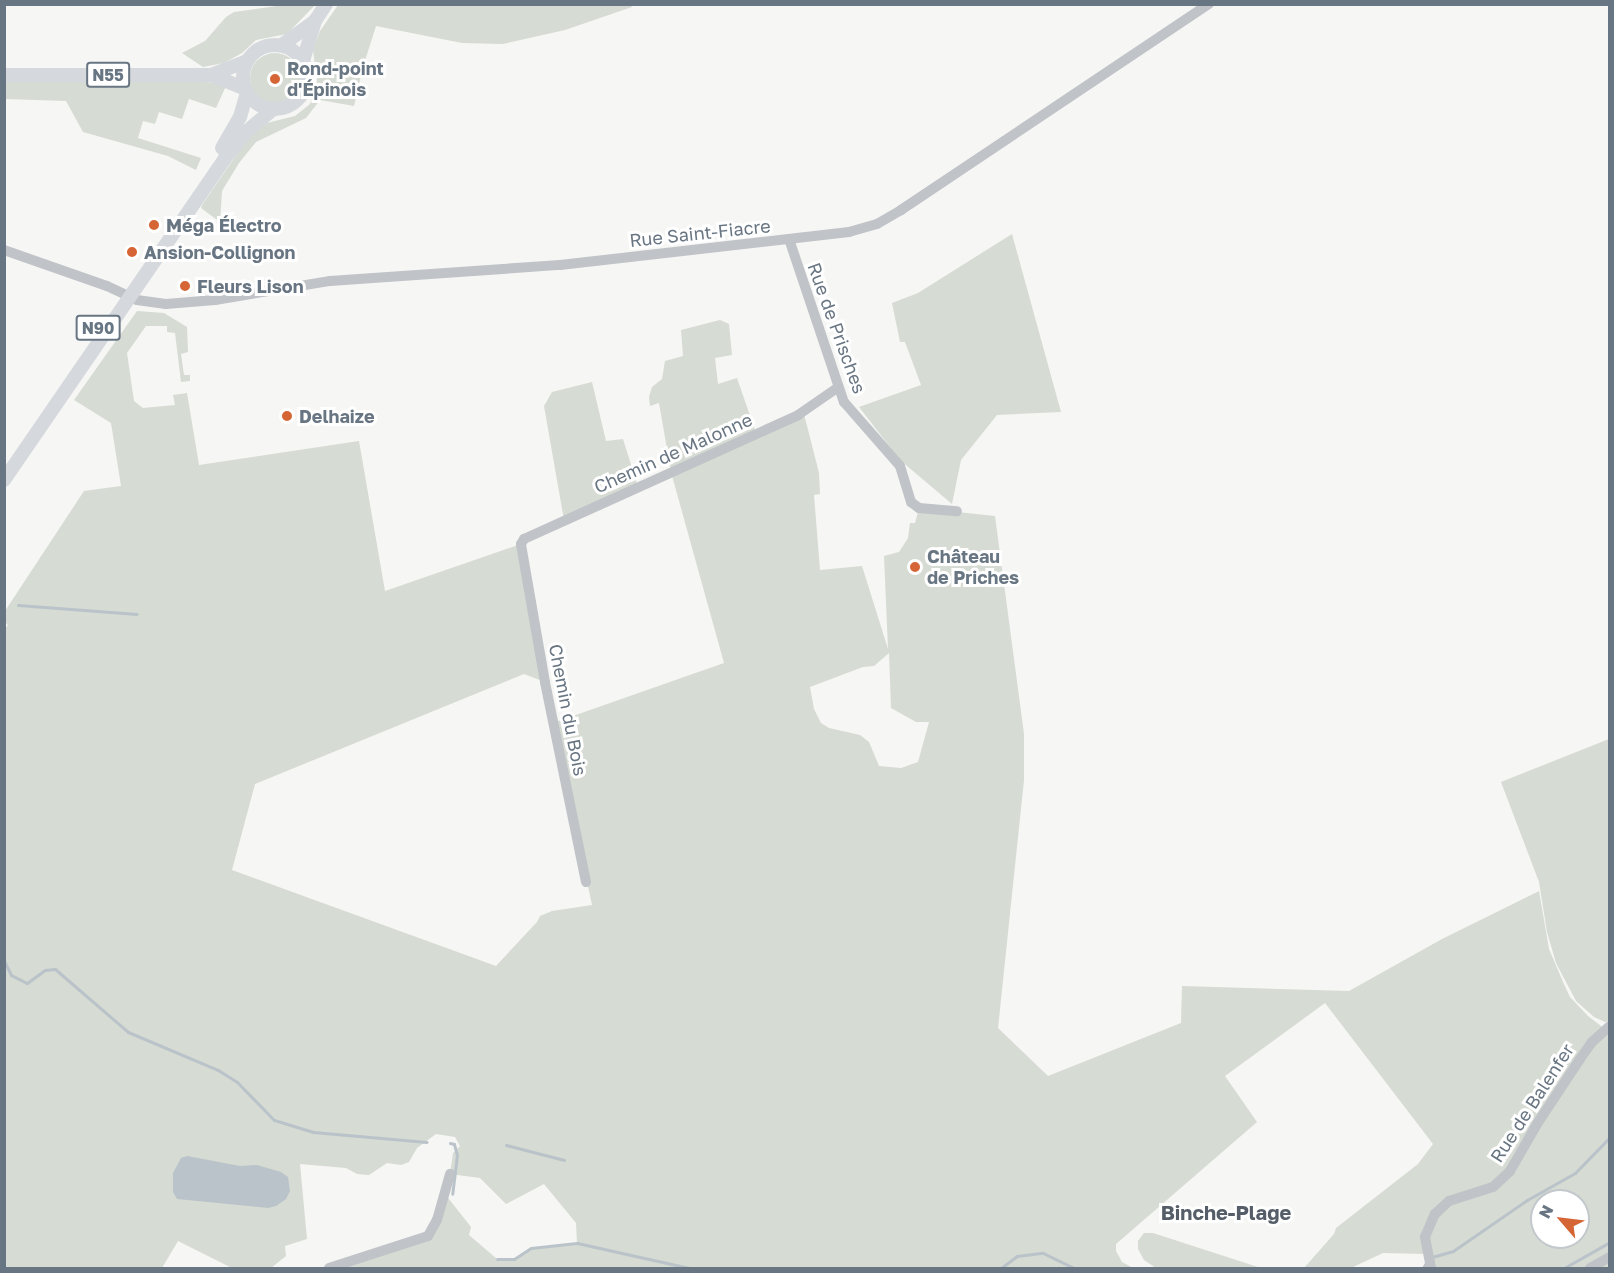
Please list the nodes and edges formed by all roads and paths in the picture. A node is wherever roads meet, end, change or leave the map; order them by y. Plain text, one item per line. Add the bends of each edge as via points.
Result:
1 (326, 4) edge
2 (1209, 4) edge
3 (315, 21) junction
4 (282, 45) junction
5 (247, 61) junction
6 (303, 61) junction
7 (4, 75) edge
8 (211, 75) junction
9 (245, 90) junction
10 (272, 110) junction
11 (789, 240) junction
12 (4, 250) edge
13 (127, 296) junction
14 (837, 388) junction
15 (4, 467) edge
16 (4, 480) edge
17 (957, 511) dead end
18 (521, 544) joint
19 (586, 882) dead end
20 (1610, 1026) edge
21 (450, 1174) dead end
22 (1610, 1257) edge
23 (1430, 1262) edge
24 (329, 1269) edge
25 (1590, 1269) edge

1 - 3 main road, N90
2 - 11 street, Rue Saint-Fiacre via 877,224
3 - 4 main road, N90
3 - 6 main road, N90
4 - 5 main road, N90 via 262,48
4 - 6 main road
5 - 8 main road, N55
5 - 9 main road, N90
6 - 10 main road, N90 via 308,80 300,99
7 - 8 main road, N55
8 - 9 main road, N55
9 - 10 main road via 260,106
9 - 13 main road, N90 via 240,117 232,132
10 - 13 main road, N90 via 240,138
11 - 13 street, Rue Saint-Fiacre via 560,265 321,282 175,304
11 - 14 street, Rue de Prisches
12 - 13 street, Rue Saint-Fiacre
13 - 15 main road, N90
13 - 16 main road, N90
14 - 17 street, Rue de Prisches via 844,402 900,466 911,502 919,508
14 - 18 street, Chemin de Malonne via 798,415 524,539
18 - 19 street, Chemin du Bois
20 - 23 street, Rue de Balenfer via 1580,1059 1510,1171 1493,1187 1449,1201 1435,1214 1425,1236
21 - 24 street via 437,1220 428,1236
22 - 25 street

